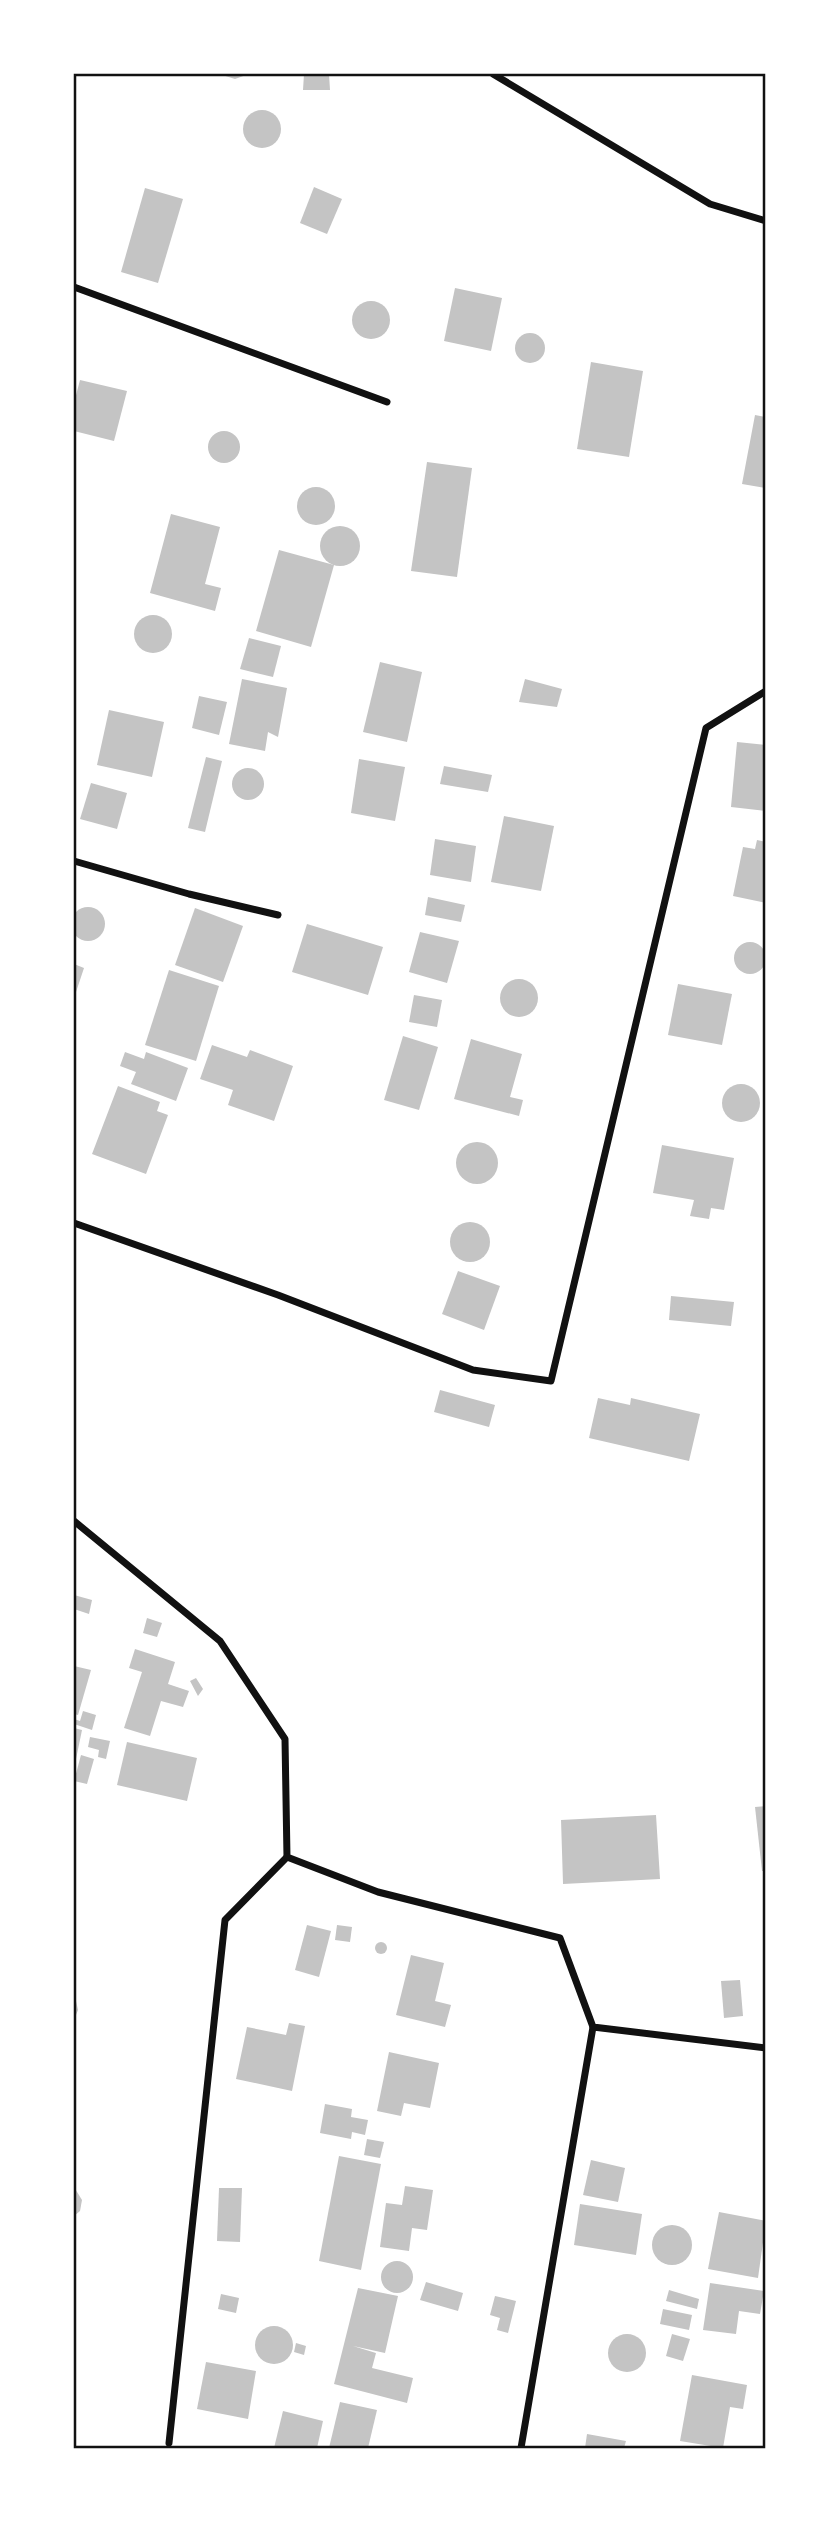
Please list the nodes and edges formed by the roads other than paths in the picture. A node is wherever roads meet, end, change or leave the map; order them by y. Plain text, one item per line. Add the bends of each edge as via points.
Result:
1 (493, 74) edge
2 (765, 221) edge
3 (74, 288) edge
4 (387, 402) dead end
5 (765, 691) edge
6 (74, 861) edge
7 (278, 915) dead end
8 (74, 1223) edge
9 (74, 1521) edge
10 (287, 1857) junction
11 (593, 2027) junction
12 (765, 2048) edge
13 (169, 2443) dead end
14 (521, 2448) edge

1 - 2 street via 710,204
3 - 4 street
5 - 8 street via 706,728 551,1381 473,1370
6 - 7 street
9 - 10 street via 220,1641 285,1739
10 - 11 street via 378,1892 560,1938
10 - 13 street via 225,1920
11 - 12 street
11 - 14 street

